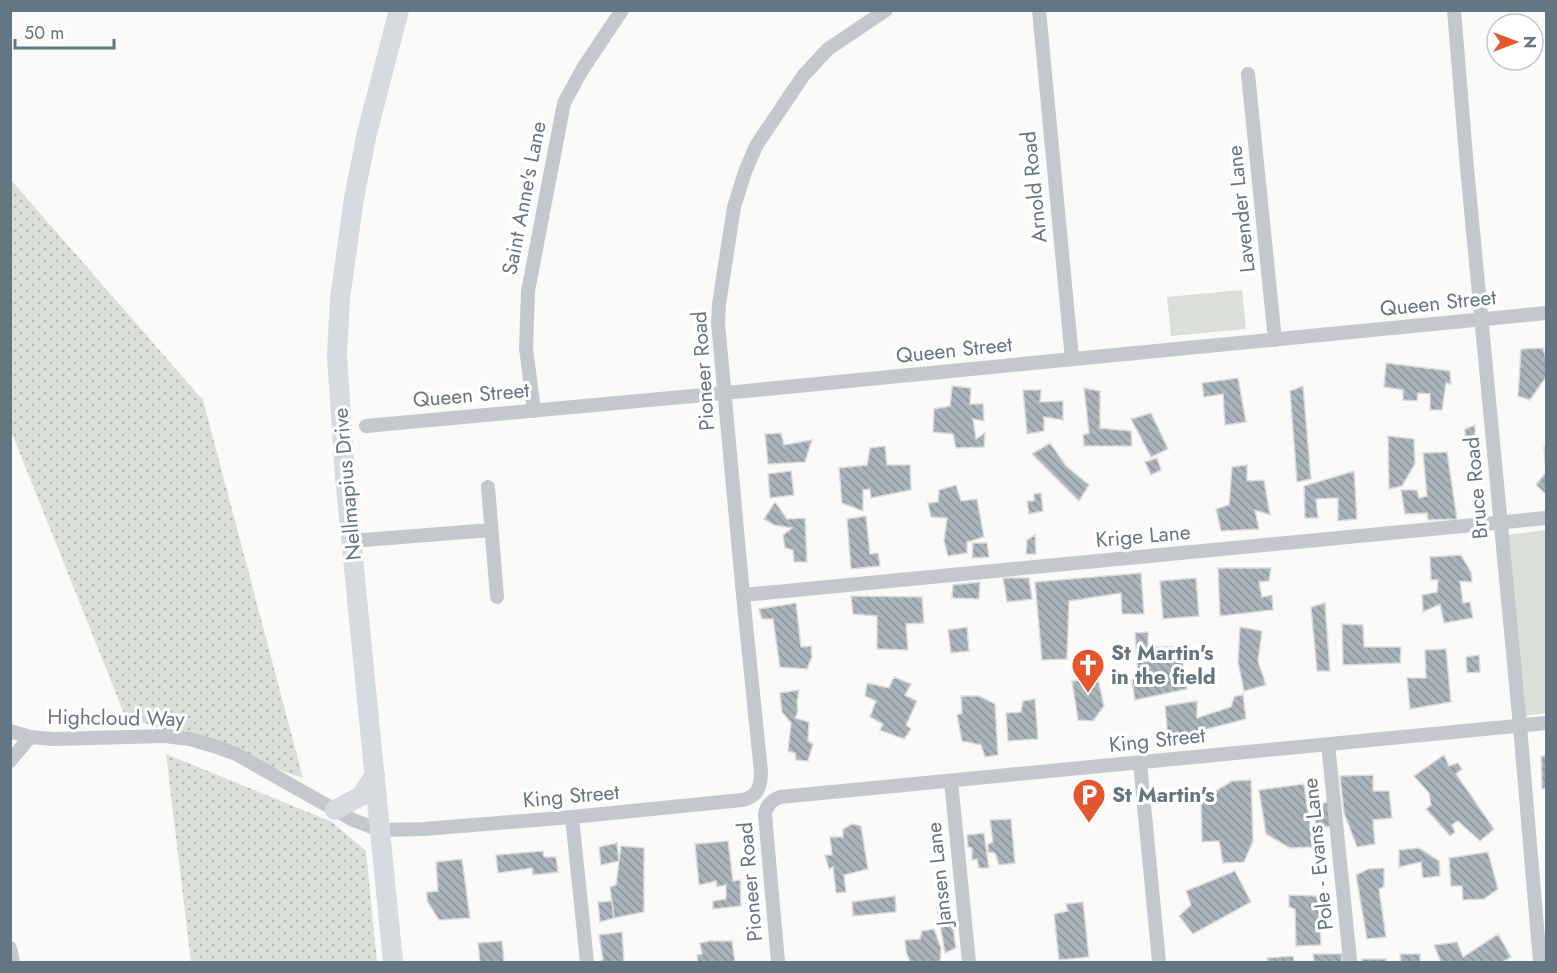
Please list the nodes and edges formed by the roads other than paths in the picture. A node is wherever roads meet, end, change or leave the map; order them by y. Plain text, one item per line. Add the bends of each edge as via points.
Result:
1 (399, 10) edge
2 (622, 10) edge
3 (886, 10) edge
4 (1039, 10) edge
5 (1454, 10) edge
6 (1248, 74) dead end
7 (1546, 313) edge
8 (1482, 319) junction
9 (1275, 340) junction
10 (1072, 359) junction
11 (725, 393) junction
12 (534, 411) junction
13 (366, 426) dead end
14 (488, 487) dead end
15 (1546, 518) edge
16 (1501, 523) junction
17 (491, 530) junction
18 (351, 541) junction
19 (743, 595) junction
20 (497, 597) dead end
21 (1546, 723) edge
22 (1520, 726) junction
23 (10, 731) edge
24 (30, 737) junction
25 (1328, 744) junction
26 (10, 761) edge
27 (1140, 763) junction
28 (375, 775) junction
29 (951, 781) junction
30 (759, 788) joint
31 (772, 800) joint
32 (335, 810) junction
33 (572, 817) junction
34 (380, 830) junction
35 (1542, 937) edge
36 (10, 948) edge
37 (1350, 960) dead end
38 (13, 963) edge
39 (393, 963) edge
40 (587, 963) edge
41 (778, 963) edge
42 (969, 963) edge
43 (1159, 963) edge
44 (1540, 963) edge

1 - 18 main road, Nellmapius Drive via 367,134 340,299 337,356
2 - 12 street, Saint Anne's Lane via 572,86 562,112 528,291 526,348
3 - 11 street, Pioneer Road via 814,63 756,146 745,172 733,213 718,308
4 - 10 street, Arnold Road
5 - 8 street, Bruce Road
6 - 9 street, Lavender Lane
7 - 8 street, Queen Street
8 - 9 street, Queen Street
8 - 16 street, Bruce Road
9 - 10 street, Queen Street
10 - 11 street, Queen Street
11 - 12 street, Queen Street
11 - 19 street, Pioneer Road
12 - 13 street, Queen Street
14 - 17 street
15 - 16 street, Krige Lane
16 - 19 street, Krige Lane
16 - 22 street, Bruce Road
17 - 18 street
17 - 20 street
18 - 28 main road, Nellmapius Drive
19 - 30 street, Pioneer Road via 761,772
21 - 22 street, King Street
22 - 25 street, King Street
22 - 35 street, Bruce Road
23 - 24 street, Highcloud Way
24 - 26 street
24 - 32 street, Highcloud Way via 189,739 236,754
25 - 27 street, King Street
25 - 37 street, Pole - Evans Lane
27 - 29 street, King Street
27 - 43 street
28 - 32 main road via 361,796
28 - 34 main road, Nellmapius Drive
29 - 31 street, King Street
29 - 42 street, Jansen Lane
30 - 33 street, King Street via 750,799
31 - 41 street, Pioneer Road via 765,815
32 - 34 street, Highcloud Way
33 - 34 street, King Street
33 - 40 street
34 - 39 main road, Nellmapius Drive
35 - 44 street, Bruce Road
36 - 38 street

